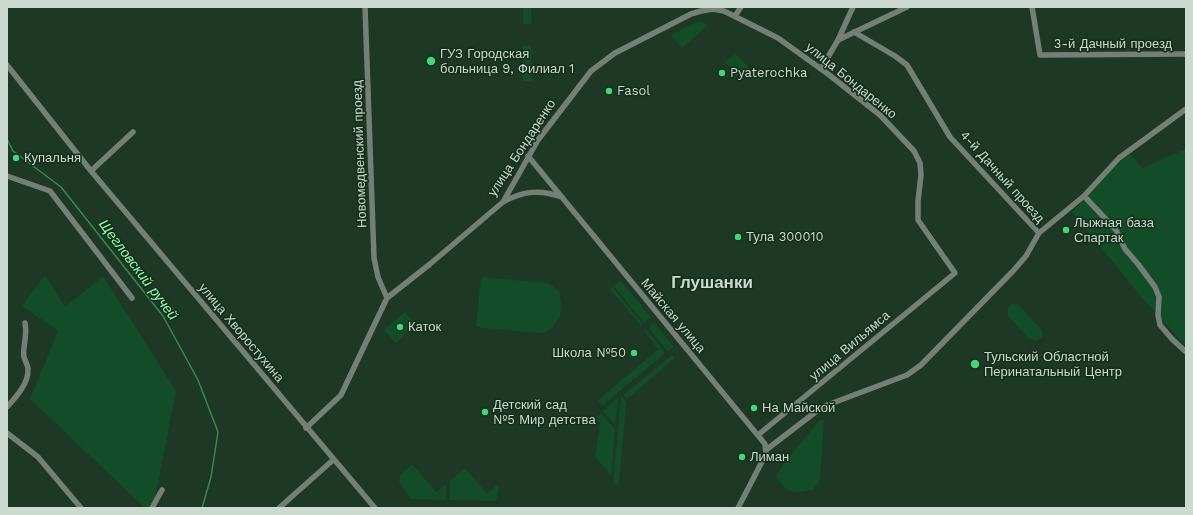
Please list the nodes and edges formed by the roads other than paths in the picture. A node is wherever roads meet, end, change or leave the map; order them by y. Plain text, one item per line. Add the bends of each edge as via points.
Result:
1 (365, 7) edge
2 (724, 7) edge
3 (741, 7) edge
4 (853, 7) edge
5 (907, 7) edge
6 (1032, 7) edge
7 (713, 8) edge
8 (735, 16) junction
9 (854, 32) junction
10 (838, 40) junction
11 (1186, 54) edge
12 (7, 65) edge
13 (821, 69) junction
14 (1186, 109) edge
15 (133, 132) dead end
16 (528, 156) junction
17 (91, 171) junction
18 (7, 176) edge
19 (1084, 196) junction
20 (562, 197) junction
21 (503, 202) junction
22 (1039, 233) junction
23 (955, 273) joint
24 (132, 298) dead end
25 (387, 298) junction
26 (25, 323) dead end
27 (1186, 352) edge
28 (7, 407) edge
29 (306, 428) junction
30 (7, 433) edge
31 (758, 435) junction
32 (766, 450) junction
33 (333, 460) junction
34 (162, 490) dead end
35 (82, 508) edge
36 (152, 508) edge
37 (279, 508) edge
38 (374, 508) edge
39 (738, 508) edge

1 - 25 street, Новомедвенский проезд via 374,258 378,277
2 - 7 street
3 - 8 street
4 - 10 street
5 - 9 street
6 - 11 street, 3-й Дачный проезд via 1040,55
7 - 8 street, улица Бондаренко
7 - 16 street, улица Бондаренко via 691,14 601,62 572,94
8 - 13 street, улица Бондаренко via 778,38
9 - 10 street
9 - 22 street, 4-й Дачный проезд via 907,65 950,137
10 - 13 street
12 - 17 street, улица Хворостухина
13 - 23 street, улица Бондаренко via 880,115 914,152 920,163 921,175 918,220
14 - 19 street via 1119,158
15 - 17 street
16 - 20 street, Майская улица
16 - 21 street, улица Бондаренко
17 - 29 street, улица Хворостухина
18 - 24 street via 50,191
19 - 22 street
19 - 27 street via 1116,230 1125,249 1155,287 1159,297 1160,325
20 - 21 street via 545,192 530,192 515,195
20 - 31 street, Майская улица
21 - 25 street, улица Бондаренко
22 - 32 street via 1026,256 1013,271 921,365 907,375 822,407
23 - 31 street, улица Вильямса
25 - 29 street, улица Бондаренко via 340,395
26 - 28 street via 27,333 24,357 28,369 17,395
29 - 33 street, улица Хворостухина
30 - 35 street via 38,457
31 - 32 street, Майская улица
32 - 39 street
33 - 37 street
33 - 38 street, улица Хворостухина
34 - 36 street

